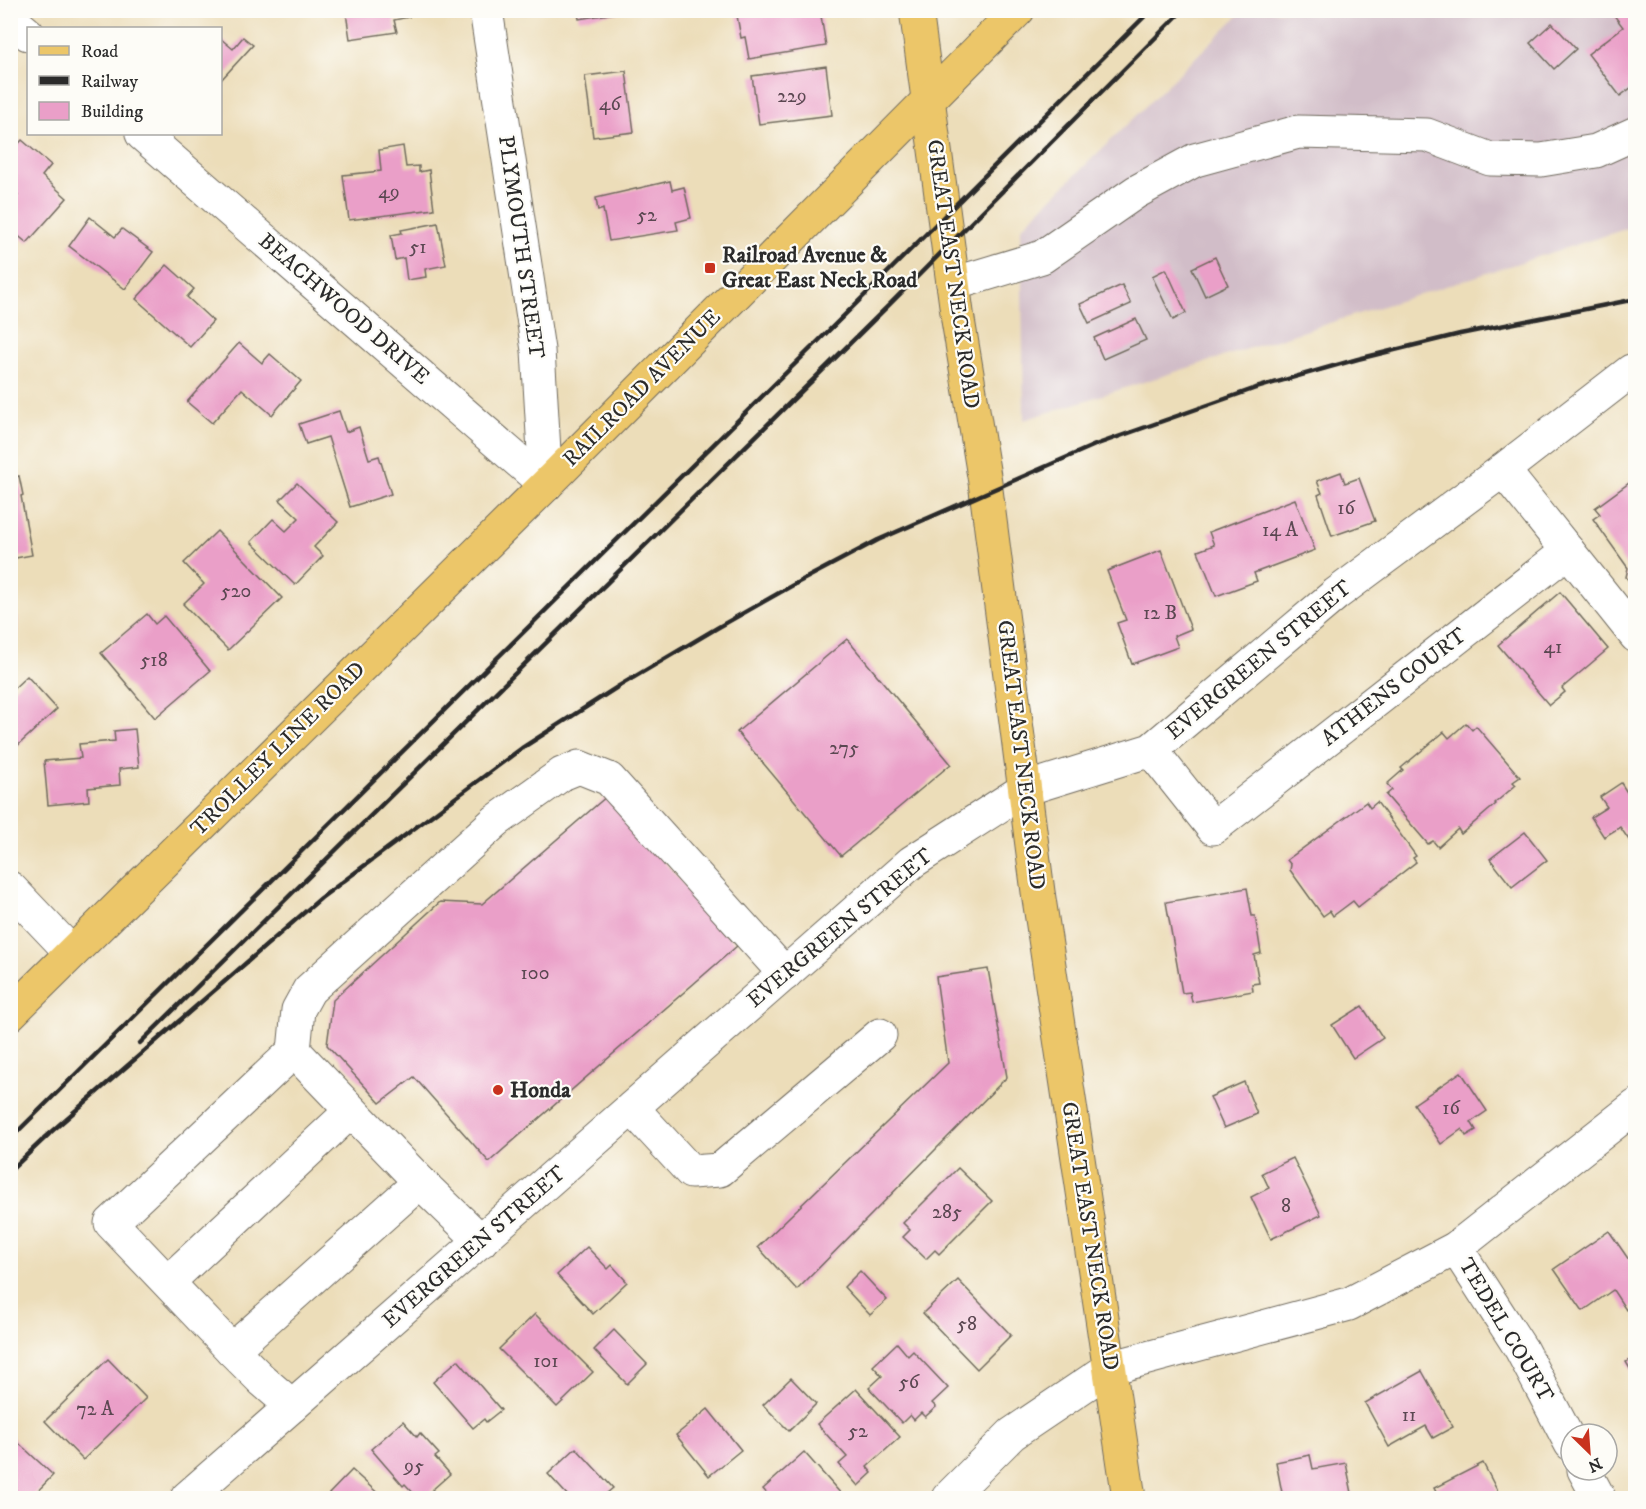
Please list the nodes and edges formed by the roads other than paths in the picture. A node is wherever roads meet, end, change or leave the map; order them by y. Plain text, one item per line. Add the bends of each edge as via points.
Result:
1 (486, 10) edge
2 (916, 10) edge
3 (1018, 10) edge
4 (10, 19) edge
5 (27, 33) edge
6 (928, 103) junction
7 (1635, 133) edge
8 (143, 135) edge
9 (953, 284) junction
10 (1633, 371) edge
11 (1503, 470) junction
12 (546, 485) junction
13 (1568, 551) junction
14 (1635, 636) edge
15 (1151, 750) junction
16 (1025, 789) junction
17 (10, 888) edge
18 (71, 952) junction
19 (785, 974) junction
20 (10, 1014) edge
21 (880, 1035) dead end
22 (294, 1051) junction
23 (1635, 1106) edge
24 (632, 1108) junction
25 (351, 1111) junction
26 (420, 1182) junction
27 (481, 1241) junction
28 (1456, 1248) junction
29 (168, 1282) junction
30 (232, 1350) junction
31 (1110, 1368) junction
32 (292, 1406) junction
33 (1559, 1422) edge
34 (1590, 1482) edge
35 (187, 1498) edge
36 (948, 1498) edge
37 (1129, 1498) edge
38 (1599, 1498) edge

1 - 12 street, PLYMOUTH STREET via 538,350
2 - 6 main road, GREAT EAST NECK ROAD
3 - 6 main road, RAILROAD AVENUE
4 - 5 street
6 - 9 main road, GREAT EAST NECK ROAD
6 - 12 main road, RAILROAD AVENUE
7 - 9 street via 1596,151 1541,160 1490,159 1427,135 1298,132 1195,160 1136,192 1042,257
8 - 12 street, BEACHWOOD DRIVE
9 - 16 main road, GREAT EAST NECK ROAD via 985,482
10 - 11 street, EVERGREEN STREET
11 - 13 street
11 - 15 street, EVERGREEN STREET via 1336,594
12 - 18 main road, TROLLEY LINE ROAD
13 - 14 street
13 - 15 street, ATHENS COURT via 1213,828
15 - 16 street, EVERGREEN STREET
16 - 19 street, EVERGREEN STREET via 912,862
16 - 31 main road, GREAT EAST NECK ROAD
17 - 18 street
18 - 20 main road, TROLLEY LINE ROAD
19 - 22 street via 609,779 579,767 562,774 496,821 309,990 298,1011
19 - 24 street, EVERGREEN STREET
21 - 24 street via 720,1170 692,1172
22 - 25 street
22 - 29 street via 111,1223
23 - 28 street
24 - 27 street, EVERGREEN STREET
25 - 26 street
25 - 29 street
26 - 27 street
26 - 30 street
27 - 32 street, EVERGREEN STREET
28 - 31 street via 1349,1304
28 - 33 street, TEDEL COURT via 1521,1349
29 - 30 street
30 - 32 street
31 - 36 street via 1012,1434
31 - 37 main road, GREAT EAST NECK ROAD
32 - 35 street, EVERGREEN STREET
34 - 38 street

